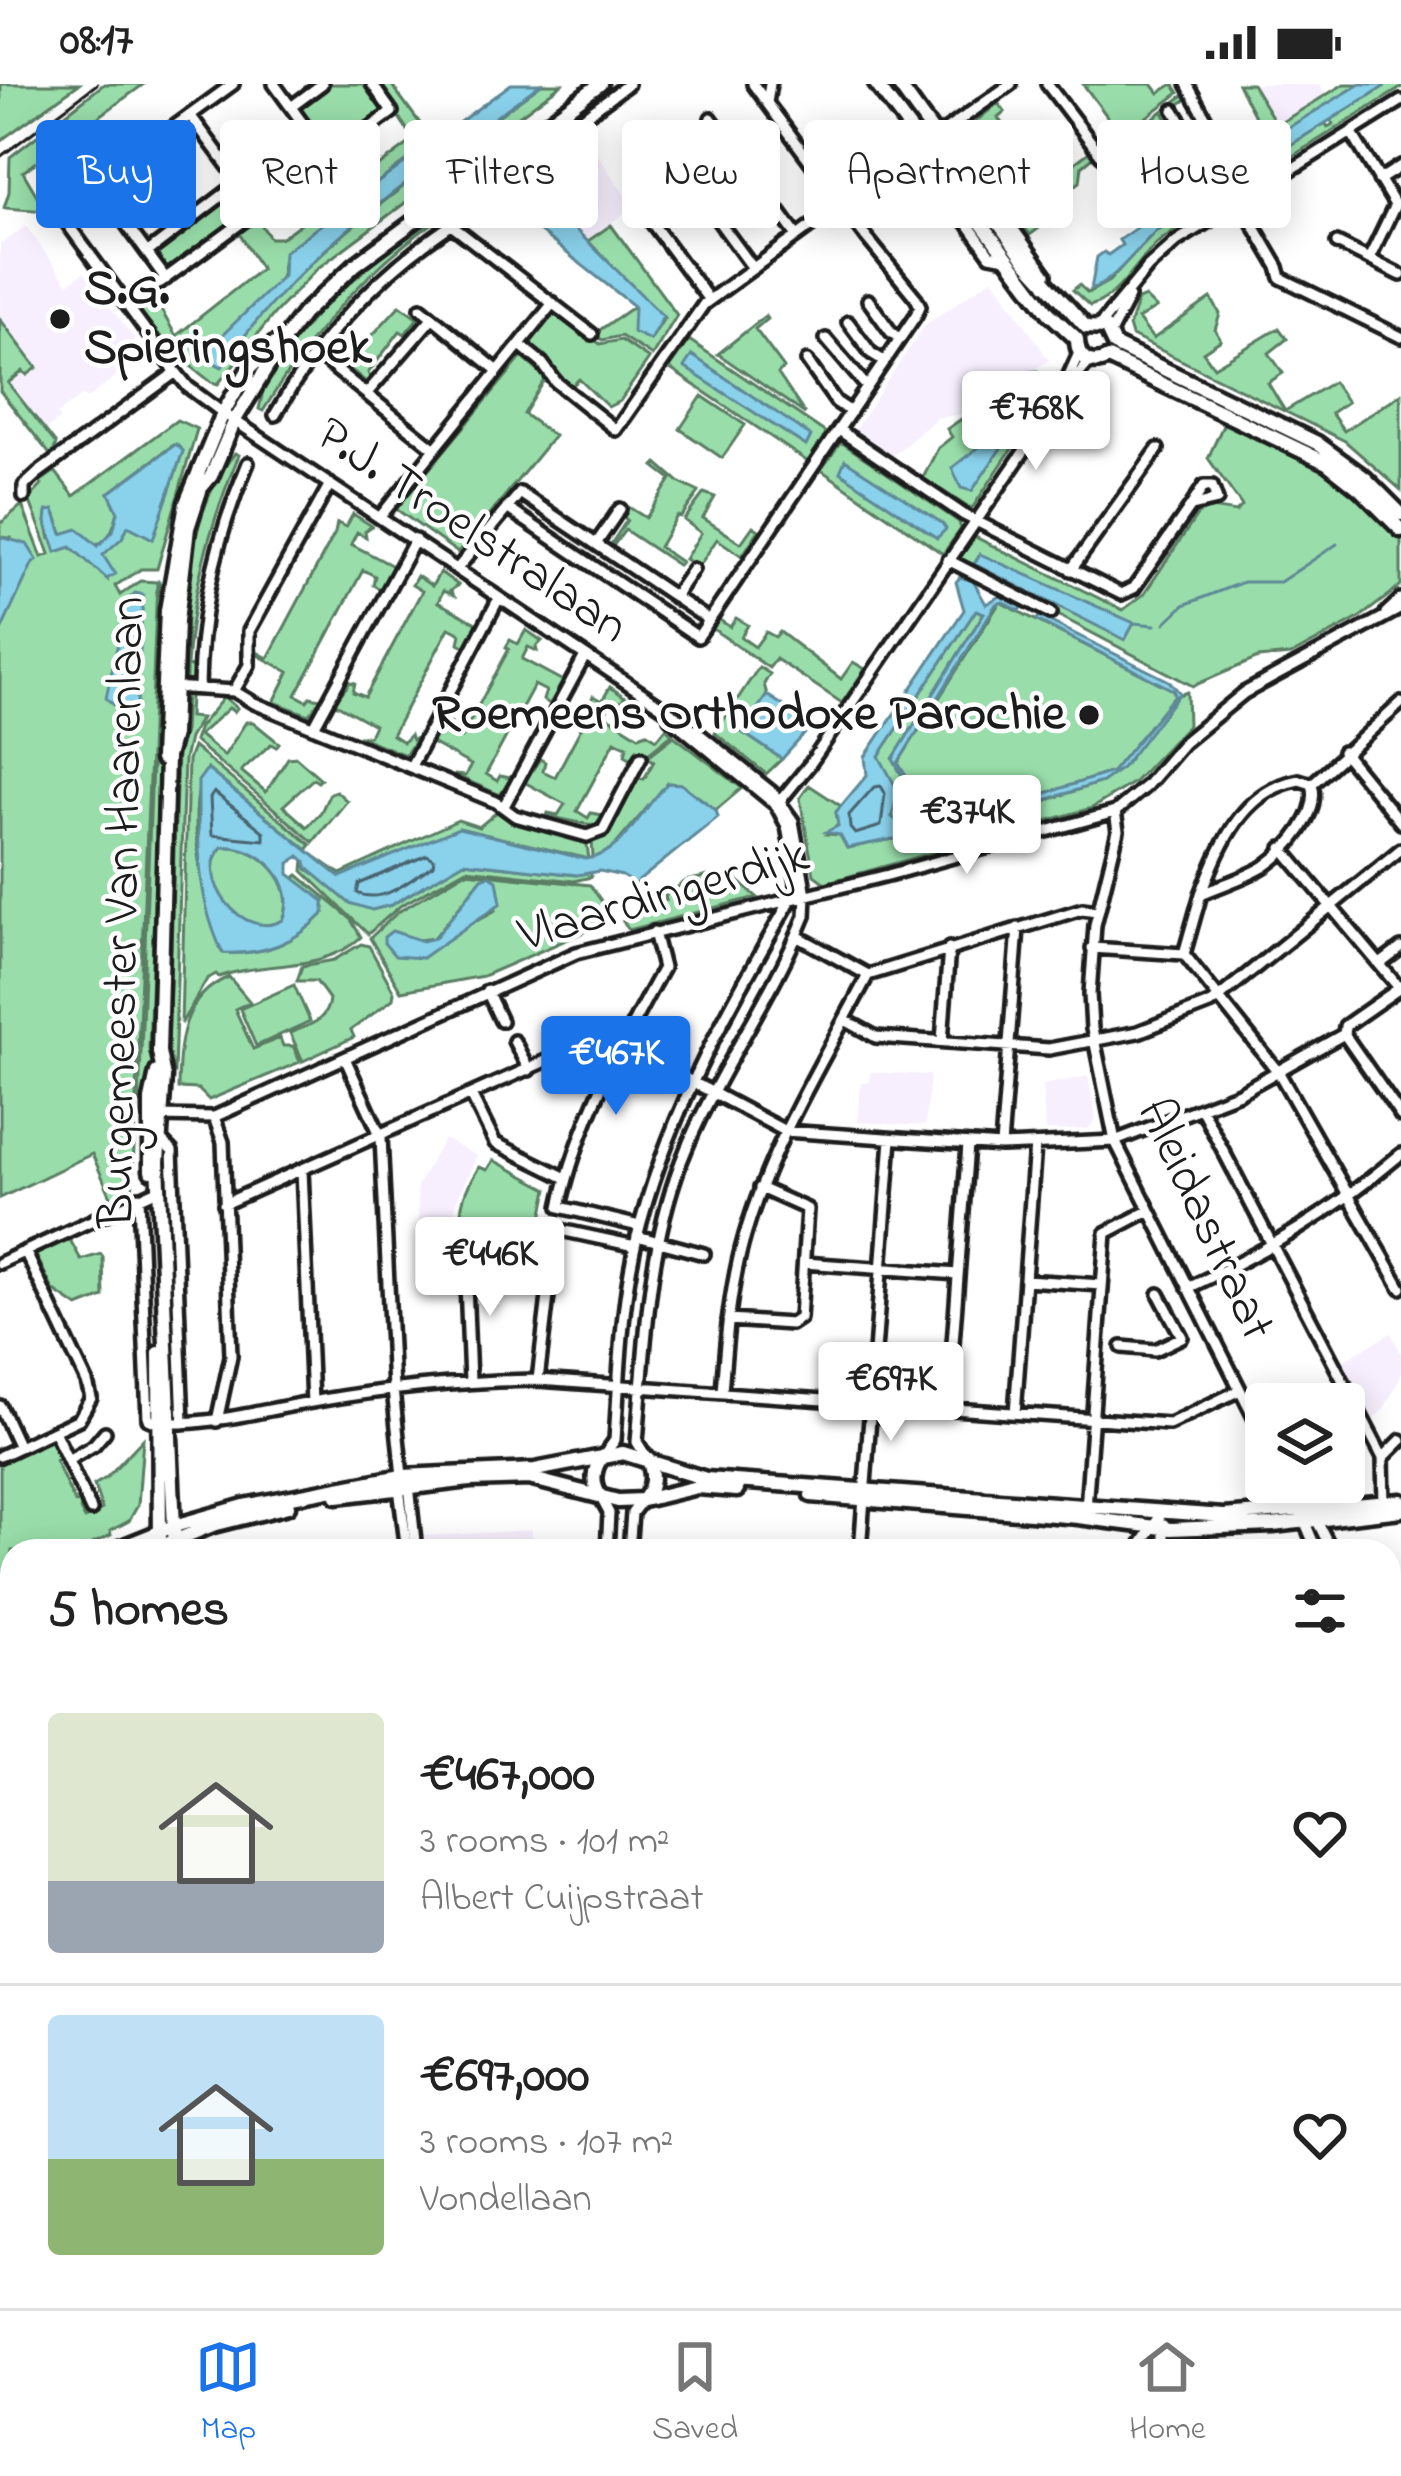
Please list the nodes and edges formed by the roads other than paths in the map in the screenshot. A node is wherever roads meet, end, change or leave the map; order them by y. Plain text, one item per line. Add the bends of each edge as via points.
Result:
1 (233, 84) edge
2 (274, 84) edge
3 (322, 84) edge
4 (372, 84) edge
5 (586, 84) edge
6 (600, 84) edge
7 (628, 84) edge
8 (753, 84) edge
9 (770, 84) edge
10 (876, 84) edge
11 (898, 84) edge
12 (1010, 84) edge
13 (1047, 84) edge
14 (1187, 84) edge
15 (1401, 101) edge
16 (767, 103) junction
17 (291, 106) junction
18 (1174, 110) dead end
19 (190, 115) junction
20 (711, 118) dead end
21 (183, 120) edge
22 (301, 120) edge
23 (540, 120) edge
24 (549, 120) edge
25 (580, 120) edge
26 (902, 120) edge
27 (924, 120) edge
28 (960, 120) edge
29 (380, 121) edge
30 (1352, 132) junction
31 (1097, 150) edge
32 (804, 152) edge
33 (220, 155) edge
34 (1401, 166) edge
35 (1291, 170) edge
36 (1379, 180) junction
37 (220, 197) edge
38 (404, 222) edge
39 (70, 228) edge
40 (130, 228) edge
41 (232, 228) edge
42 (447, 228) edge
43 (455, 228) edge
44 (656, 228) edge
45 (724, 228) edge
46 (808, 228) edge
47 (861, 228) edge
48 (983, 228) edge
49 (1002, 228) edge
50 (1199, 228) edge
51 (1255, 228) edge
52 (797, 236) junction
53 (1336, 243) dead end
54 (148, 252) junction
55 (1369, 259) junction
56 (753, 268) junction
57 (1401, 275) edge
58 (166, 278) junction
59 (709, 300) junction
60 (868, 300) dead end
61 (554, 303) junction
62 (128, 306) junction
63 (421, 308) dead end
64 (432, 318) junction
65 (848, 322) dead end
66 (592, 334) dead end
67 (1104, 337) junction
68 (1401, 337) edge
69 (826, 338) dead end
70 (899, 338) junction
71 (520, 345) junction
72 (1082, 351) junction
73 (314, 352) junction
74 (807, 361) dead end
75 (884, 361) junction
76 (499, 371) junction
77 (176, 372) junction
78 (867, 387) junction
79 (367, 393) junction
80 (851, 412) junction
81 (275, 415) dead end
82 (229, 416) junction
83 (839, 430) junction
84 (435, 449) junction
85 (1158, 449) dead end
86 (248, 464) dead end
87 (330, 484) junction
88 (24, 497) dead end
89 (1191, 506) dead end
90 (507, 508) junction
91 (620, 509) dead end
92 (1401, 514) edge
93 (380, 517) junction
94 (975, 521) junction
95 (1401, 530) edge
96 (415, 540) junction
97 (596, 544) junction
98 (948, 560) junction
99 (457, 568) junction
100 (693, 569) dead end
101 (1071, 570) junction
102 (674, 596) junction
103 (499, 598) junction
104 (1401, 599) edge
105 (1401, 608) edge
106 (1051, 614) dead end
107 (709, 620) junction
108 (1378, 621) junction
109 (585, 656) junction
110 (169, 687) junction
111 (199, 688) junction
112 (234, 691) junction
113 (1401, 703) edge
114 (314, 727) junction
115 (1342, 752) junction
116 (641, 757) dead end
117 (411, 766) junction
118 (1312, 784) junction
119 (778, 802) junction
120 (504, 806) junction
121 (1115, 812) junction
122 (1401, 823) edge
123 (1282, 848) junction
124 (1401, 849) edge
125 (1201, 894) junction
126 (806, 895) junction
127 (791, 900) junction
128 (1333, 905) junction
129 (1097, 911) junction
130 (1018, 928) junction
131 (654, 932) junction
132 (796, 936) junction
133 (1092, 948) junction
134 (1401, 948) edge
135 (949, 949) junction
136 (1184, 954) junction
137 (1381, 964) junction
138 (868, 975) junction
139 (1400, 988) edge
140 (487, 991) junction
141 (1220, 998) junction
142 (844, 1020) junction
143 (501, 1021) dead end
144 (1344, 1034) junction
145 (1095, 1040) junction
146 (514, 1041) dead end
147 (942, 1041) junction
148 (621, 1043) junction
149 (1009, 1046) junction
150 (345, 1058) junction
151 (529, 1070) junction
152 (1279, 1073) junction
153 (693, 1081) junction
154 (712, 1093) junction
155 (472, 1096) junction
156 (1202, 1110) junction
157 (157, 1116) junction
158 (1401, 1116) edge
159 (214, 1117) junction
160 (785, 1131) junction
161 (381, 1137) junction
162 (891, 1139) junction
163 (161, 1141) junction
164 (1114, 1141) junction
165 (968, 1144) junction
166 (1035, 1145) junction
167 (1001, 1146) junction
168 (1401, 1154) edge
169 (302, 1170) junction
170 (566, 1178) junction
171 (760, 1188) junction
172 (150, 1192) junction
173 (1349, 1198) junction
174 (224, 1204) junction
175 (1148, 1211) junction
176 (637, 1236) junction
177 (659, 1241) junction
178 (1271, 1248) junction
179 (25, 1251) junction
180 (704, 1254) dead end
181 (552, 1255) junction
182 (0, 1263) edge
183 (804, 1263) junction
184 (881, 1269) junction
185 (958, 1274) junction
186 (1025, 1280) junction
187 (1102, 1285) junction
188 (1188, 1288) junction
189 (1401, 1288) edge
190 (1159, 1294) dead end
191 (728, 1320) junction
192 (1098, 1346) junction
193 (538, 1380) junction
194 (470, 1381) junction
195 (619, 1384) junction
196 (642, 1386) junction
197 (393, 1389) junction
198 (1240, 1390) junction
199 (722, 1392) junction
200 (1245, 1400) edge
201 (312, 1402) junction
202 (871, 1403) junction
203 (0, 1406) edge
204 (948, 1409) junction
205 (1015, 1413) junction
206 (1093, 1419) junction
207 (217, 1421) junction
208 (171, 1423) junction
209 (54, 1431) junction
210 (106, 1432) dead end
211 (1401, 1440) edge
212 (19, 1447) junction
213 (605, 1454) junction
214 (0, 1456) edge
215 (647, 1458) junction
216 (1383, 1458) junction
217 (68, 1460) junction
218 (403, 1483) junction
219 (865, 1494) junction
220 (602, 1498) junction
221 (643, 1500) junction
222 (1401, 1501) edge
223 (1300, 1503) edge
224 (1384, 1508) junction
225 (91, 1510) dead end
226 (1401, 1510) edge
227 (1086, 1512) junction
228 (1162, 1513) junction
229 (1309, 1518) junction
230 (1160, 1528) junction
231 (157, 1539) edge
232 (174, 1539) edge
233 (410, 1539) edge
234 (608, 1539) edge
235 (629, 1539) edge
236 (861, 1539) edge
237 (1149, 1539) edge
238 (1165, 1539) edge
239 (1315, 1539) edge
240 (1324, 1539) edge

1 - 19 street
2 - 17 street
3 - 17 street
4 - 29 street via 392,112
5 - 23 main road, Burgemeester Van Haarenlaan
6 - 24 main road, Burgemeester Van Haarenlaan
7 - 25 street
8 - 16 street
9 - 16 street
10 - 26 main road
11 - 27 main road
12 - 28 street
13 - 31 street
14 - 18 street via 1210,125 1191,138
15 - 30 street
16 - 32 street
17 - 22 street
19 - 21 street
19 - 33 street
20 - 52 street
30 - 35 street
30 - 36 street
34 - 36 street
36 - 55 street via 1395,205
37 - 54 street
38 - 82 main road, Burgemeester Van Haarenlaan via 314,294 248,370
39 - 62 street, P.J. Troelstralaan
40 - 54 street
41 - 58 street
42 - 73 street via 383,276
43 - 61 street
44 - 59 street
45 - 56 street
46 - 52 street
47 - 70 street via 920,306
48 - 72 main road
49 - 67 main road via 1045,285
50 - 67 street via 1133,286
51 - 68 street via 1281,278
52 - 56 street
53 - 55 street
54 - 58 street
55 - 57 street
56 - 59 street
58 - 62 street
59 - 71 street via 616,430
60 - 70 street
61 - 66 street
61 - 71 street
62 - 77 street, P.J. Troelstralaan
63 - 64 street
64 - 76 street
64 - 79 street
65 - 75 street
67 - 72 main road
67 - 72 main road
67 - 92 main road via 1317,443
67 - 95 main road via 1327,463
69 - 78 street
70 - 75 street
71 - 76 street
72 - 94 street
73 - 79 street
73 - 81 street
74 - 80 street
75 - 78 street
76 - 84 street
77 - 82 street, P.J. Troelstralaan
77 - 88 street via 38,473
78 - 80 street
79 - 84 street
80 - 83 street
82 - 87 street, P.J. Troelstralaan
82 - 110 main road, Burgemeester Van Haarenlaan via 186,503 174,558
83 - 94 street
83 - 107 street
84 - 93 street
85 - 101 street
86 - 111 street via 214,563
87 - 93 street, P.J. Troelstralaan
87 - 112 street via 248,631 249,665
89 - 101 street via 1129,593
90 - 97 street via 520,493
90 - 99 street
90 - 107 street via 698,637
91 - 97 street
93 - 96 street, P.J. Troelstralaan
94 - 98 street
94 - 101 street
96 - 99 street, P.J. Troelstralaan
96 - 114 street
97 - 102 street
98 - 106 street
98 - 119 street
99 - 103 street, P.J. Troelstralaan
100 - 102 street
102 - 107 street
103 - 109 street, P.J. Troelstralaan
103 - 117 street
104 - 108 street, Vlaardingerdijk
105 - 108 street, Vlaardingerdijk
108 - 121 street, Vlaardingerdijk via 1244,693
109 - 119 street, P.J. Troelstralaan
109 - 120 street
110 - 111 street
110 - 157 main road, Burgemeester Van Haarenlaan via 152,1046
111 - 112 street
112 - 114 street
113 - 115 street
114 - 117 street
115 - 118 street
115 - 122 street
116 - 120 street via 598,835 515,816
117 - 120 street
118 - 123 street via 1314,802
118 - 125 street via 1292,781 1262,795 1229,828
119 - 126 street via 793,821
119 - 127 street via 797,883
121 - 126 street, Vlaardingerdijk
121 - 129 street, Aleidastraat via 1118,831
123 - 125 street via 1266,865
123 - 128 street
124 - 128 street
125 - 136 street
126 - 127 street, Vlaardingerdijk
126 - 132 street
127 - 131 street, Vlaardingerdijk
127 - 153 street
128 - 137 street
128 - 141 street
129 - 130 street
129 - 133 street, Aleidastraat
130 - 135 street
130 - 149 street
131 - 140 street, Vlaardingerdijk via 576,952
131 - 148 street via 663,968
132 - 138 street
132 - 154 street
133 - 136 street
133 - 145 street, Aleidastraat
134 - 137 street
135 - 138 street
135 - 147 street
136 - 141 street
137 - 139 street
138 - 142 street
139 - 144 street
140 - 143 street
140 - 150 street, Vlaardingerdijk
141 - 145 street via 1189,1016
141 - 152 street
142 - 147 street via 876,1036
142 - 160 street
144 - 152 street
144 - 158 street
145 - 149 street
145 - 164 street, Aleidastraat
146 - 151 street
147 - 149 street
148 - 151 street via 604,1035
148 - 153 street
148 - 170 street
149 - 167 street
150 - 159 street, Vlaardingerdijk
150 - 161 street
151 - 155 street
152 - 156 street
152 - 173 street
153 - 154 street
153 - 176 street
154 - 160 street
154 - 177 street via 680,1164
155 - 161 street
155 - 170 street via 495,1143
156 - 164 street
156 - 178 street
157 - 159 street, Vlaardingerdijk
157 - 163 main road, Burgemeester Van Haarenlaan
157 - 172 main road, Burgemeester Van Haarenlaan
159 - 174 street via 223,1142
160 - 162 street
160 - 171 street
161 - 169 street
161 - 197 street
162 - 165 street
162 - 184 street
163 - 172 main road, Burgemeester Van Haarenlaan
163 - 208 street, Burgemeester Van Haarenlaan via 172,1151
164 - 166 street
164 - 175 street, Aleidastraat
165 - 167 street
165 - 185 street
166 - 167 street
166 - 186 street
168 - 173 street
169 - 174 street
169 - 201 street
170 - 176 street via 560,1207
171 - 183 street via 807,1208
171 - 191 street
172 - 179 street
172 - 208 main road, Burgemeester Van Haarenlaan
173 - 178 street
173 - 189 street
174 - 207 street via 230,1356
175 - 187 street via 1106,1233
175 - 188 street, Aleidastraat
176 - 177 street
176 - 181 street via 556,1229
176 - 195 street
177 - 180 street
177 - 196 street
178 - 188 street
178 - 216 street
179 - 182 street
179 - 209 street via 90,1390 79,1419
181 - 193 street
181 - 194 street via 465,1259
183 - 184 street
183 - 191 street via 797,1323
184 - 185 street
184 - 202 street
185 - 204 street
186 - 187 street
186 - 205 street
187 - 192 street
188 - 198 street, Aleidastraat
190 - 192 street via 1182,1337 1155,1350
191 - 199 street
192 - 206 street
193 - 194 street
193 - 195 street
194 - 197 street
195 - 196 street
195 - 213 street via 615,1440
196 - 199 street
196 - 215 street via 637,1442
197 - 201 street
197 - 218 street
198 - 200 street, Aleidastraat
198 - 206 street via 1169,1424
199 - 202 street
201 - 207 street
202 - 204 street
202 - 219 street
203 - 212 street
204 - 205 street
205 - 206 street
206 - 227 street
207 - 208 street
208 - 231 main road, Burgemeester Van Haarenlaan
208 - 232 main road, Burgemeester Van Haarenlaan
209 - 212 street
209 - 217 street
210 - 217 street
211 - 216 street
212 - 214 street
213 - 215 main road
213 - 218 main road
213 - 220 main road via 594,1481
215 - 219 main road via 706,1479
215 - 221 main road via 652,1484
216 - 224 street
217 - 225 street
218 - 220 main road via 529,1478
218 - 232 main road via 255,1503
218 - 233 street
219 - 221 main road via 697,1487
219 - 227 main road
219 - 236 street
220 - 221 main road
220 - 234 street
221 - 235 street via 632,1513
222 - 224 main road
223 - 229 street
224 - 226 main road
224 - 229 main road
227 - 228 main road
227 - 230 main road
228 - 229 main road
228 - 230 street
229 - 230 main road
229 - 239 street
229 - 240 street
230 - 237 street
230 - 238 street

